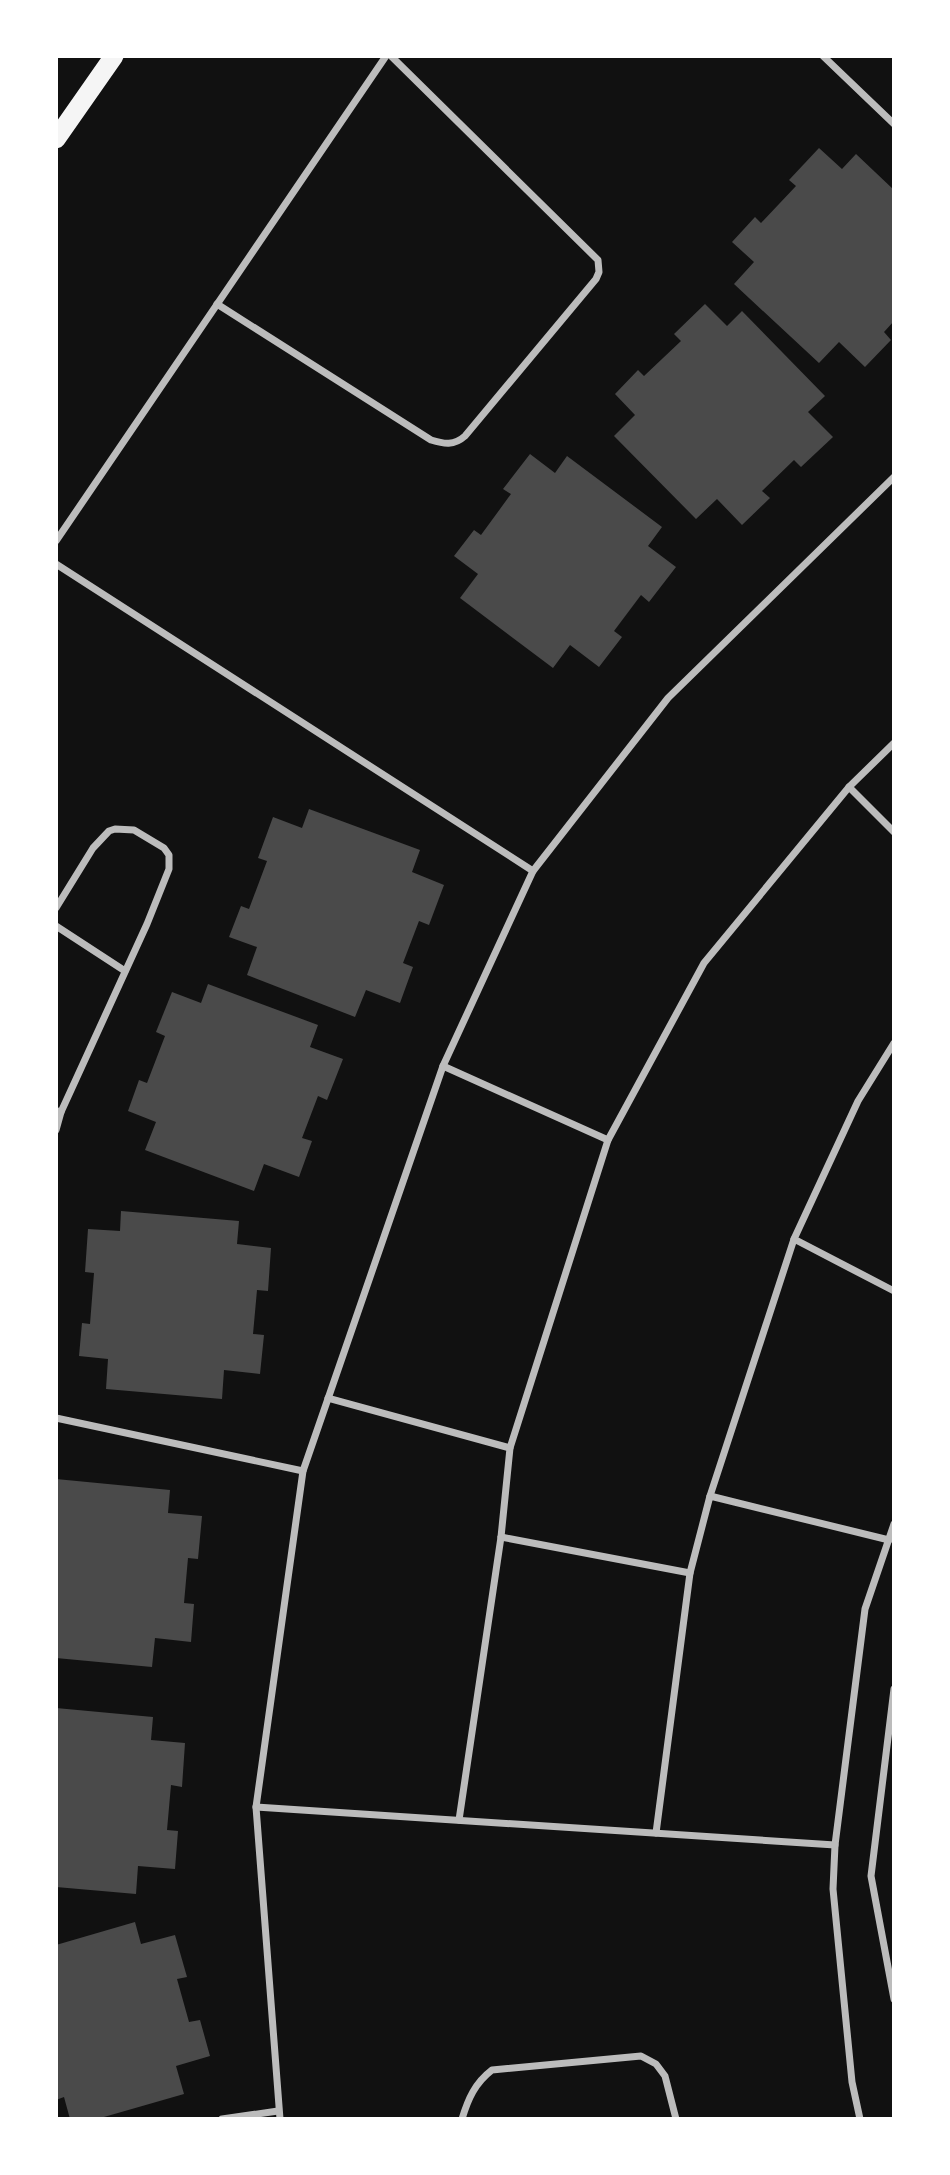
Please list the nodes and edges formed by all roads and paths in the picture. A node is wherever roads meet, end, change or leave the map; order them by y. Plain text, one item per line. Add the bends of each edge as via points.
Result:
1 (114, 56) edge
2 (389, 56) edge
3 (823, 56) edge
4 (894, 124) edge
5 (56, 139) edge
6 (217, 304) junction
7 (894, 477) edge
8 (56, 541) edge
9 (56, 564) edge
10 (894, 743) edge
11 (849, 787) junction
12 (894, 832) edge
13 (533, 871) junction
14 (56, 908) edge
15 (56, 926) edge
16 (125, 971) junction
17 (894, 1043) edge
18 (443, 1066) junction
19 (58, 1111) edge
20 (56, 1130) edge
21 (608, 1140) junction
22 (794, 1240) junction
23 (894, 1291) edge
24 (328, 1398) junction
25 (56, 1418) edge
26 (510, 1448) junction
27 (303, 1471) junction
28 (710, 1496) junction
29 (894, 1524) edge
30 (501, 1537) junction
31 (889, 1539) junction
32 (690, 1573) junction
33 (894, 1689) edge
34 (256, 1807) junction
35 (459, 1820) junction
36 (656, 1833) junction
37 (835, 1844) junction
38 (894, 1999) edge
39 (279, 2115) edge
40 (222, 2119) edge
41 (461, 2119) edge
42 (676, 2119) edge
43 (860, 2119) edge

1 - 5 highway
2 - 6 street
2 - 6 street via 598,260 596,279 465,436 448,444 430,440
3 - 4 street
6 - 8 street
7 - 13 street via 668,698
9 - 13 street
10 - 11 street
11 - 12 street
11 - 21 street via 704,963
13 - 18 street
14 - 16 street via 93,848 109,831 134,830 164,848 169,869
15 - 16 street
16 - 19 street
17 - 22 street via 858,1101
18 - 21 street
18 - 24 street
19 - 20 street
21 - 26 street
22 - 23 street
22 - 28 street
24 - 26 street
24 - 27 street
25 - 27 street
26 - 30 street
27 - 34 street
28 - 31 street
28 - 32 street
29 - 31 street
30 - 32 street
30 - 35 street
31 - 37 street via 865,1609
32 - 36 street
33 - 38 street via 871,1876
34 - 35 street
34 - 39 street
35 - 36 street
36 - 37 street
37 - 43 street via 835,1903 852,2082
39 - 40 street
41 - 42 street via 480,2079 492,2070 641,2056 665,2076

